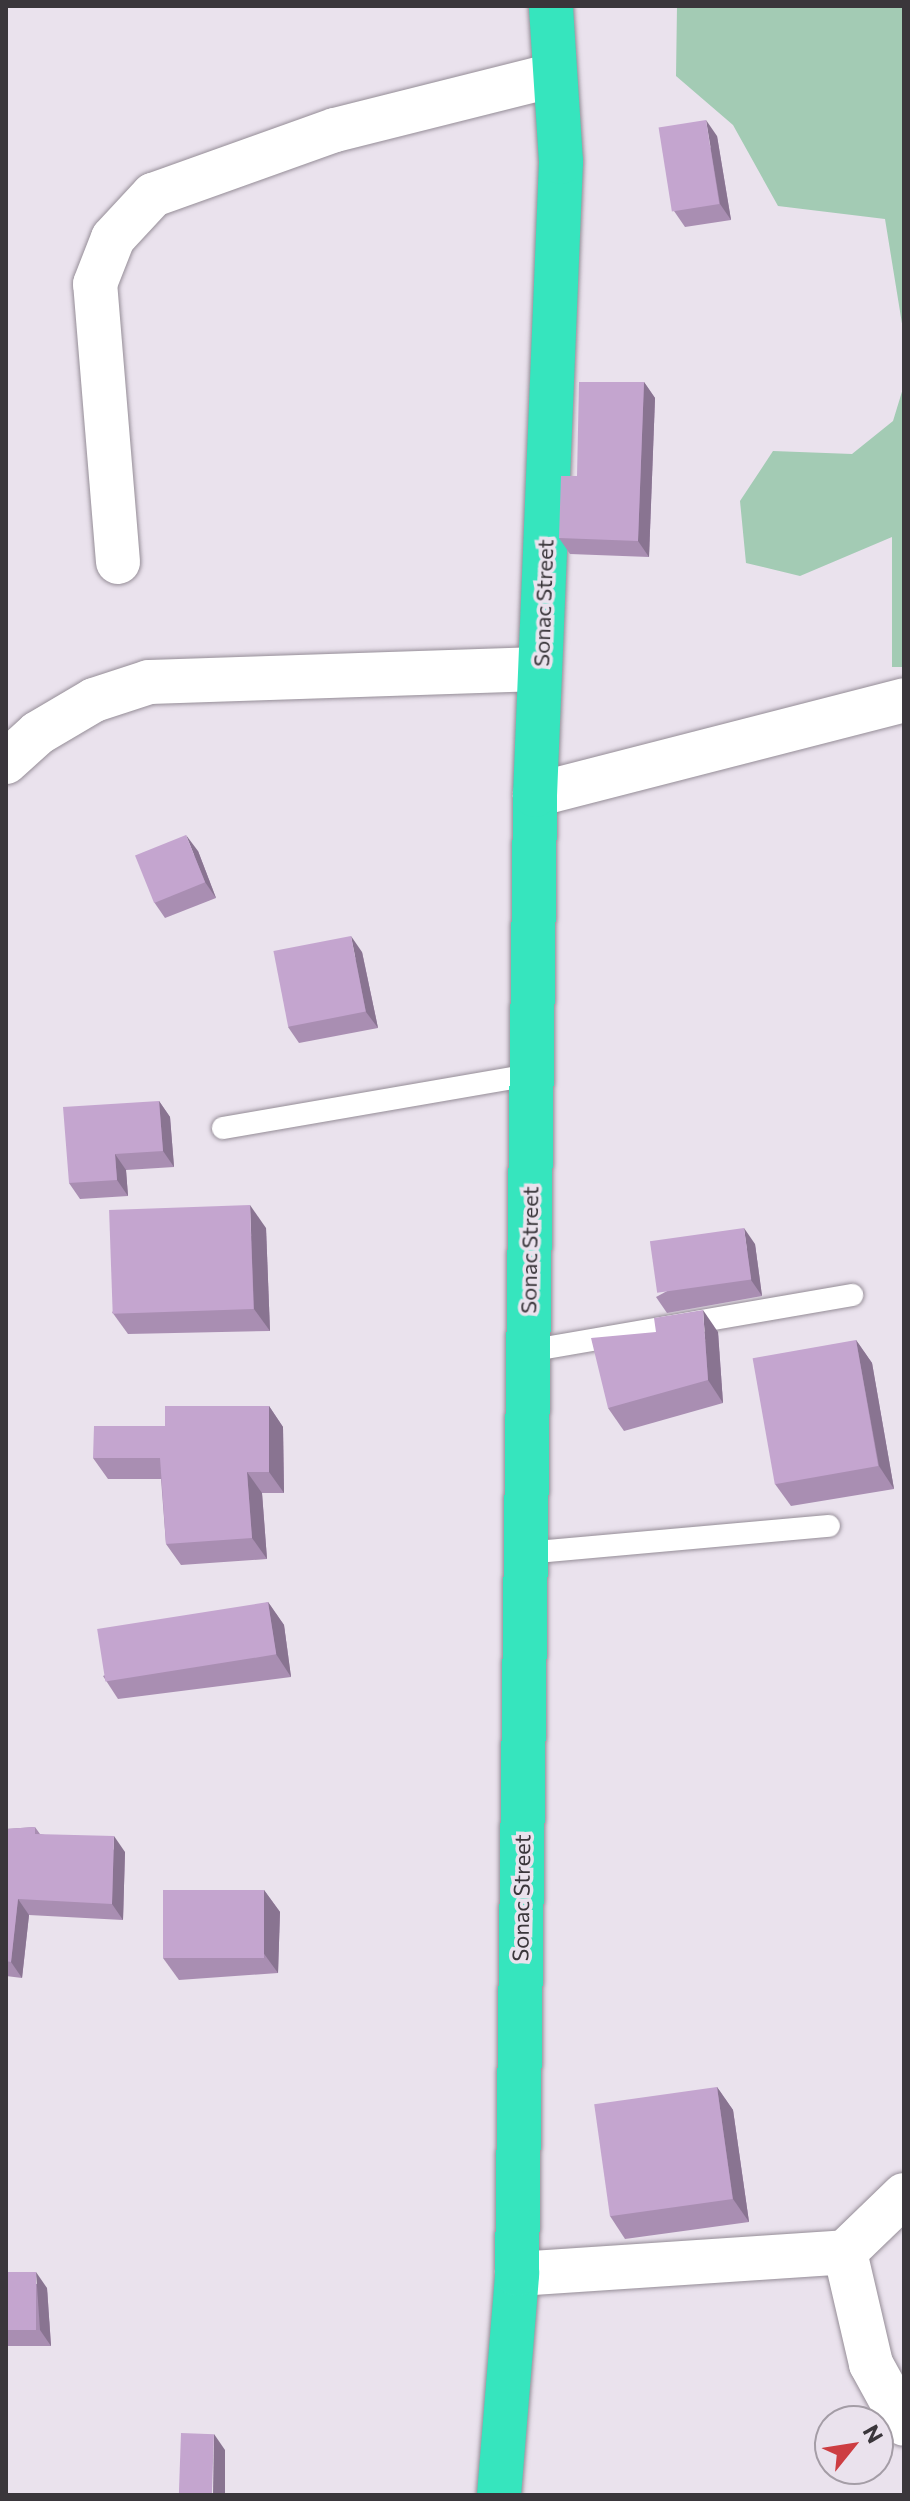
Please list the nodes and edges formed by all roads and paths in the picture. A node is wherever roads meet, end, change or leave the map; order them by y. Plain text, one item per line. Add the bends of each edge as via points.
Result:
1 (551, 6) edge
2 (554, 75) junction
3 (118, 562) dead end
4 (540, 669) junction
5 (904, 700) edge
6 (6, 762) edge
7 (535, 795) junction
8 (531, 1075) junction
9 (223, 1128) dead end
10 (852, 1295) dead end
11 (528, 1351) junction
12 (829, 1526) dead end
13 (525, 1553) junction
14 (904, 2195) edge
15 (845, 2252) junction
16 (517, 2274) junction
17 (904, 2424) edge
18 (499, 2495) edge

1 - 2 highway, Sonac Street
2 - 3 street via 335,130 153,195 113,238 95,284
2 - 4 highway, Sonac Street via 561,162
4 - 6 street via 149,682 94,700 38,733
4 - 7 highway, Sonac Street
5 - 7 street
7 - 8 highway, Sonac Street
8 - 9 lane
8 - 11 highway, Sonac Street
10 - 11 lane
11 - 13 highway, Sonac Street
12 - 13 lane
13 - 16 highway, Sonac Street
14 - 15 street
15 - 16 street
15 - 17 street via 871,2364
16 - 18 highway, Sonac Street

